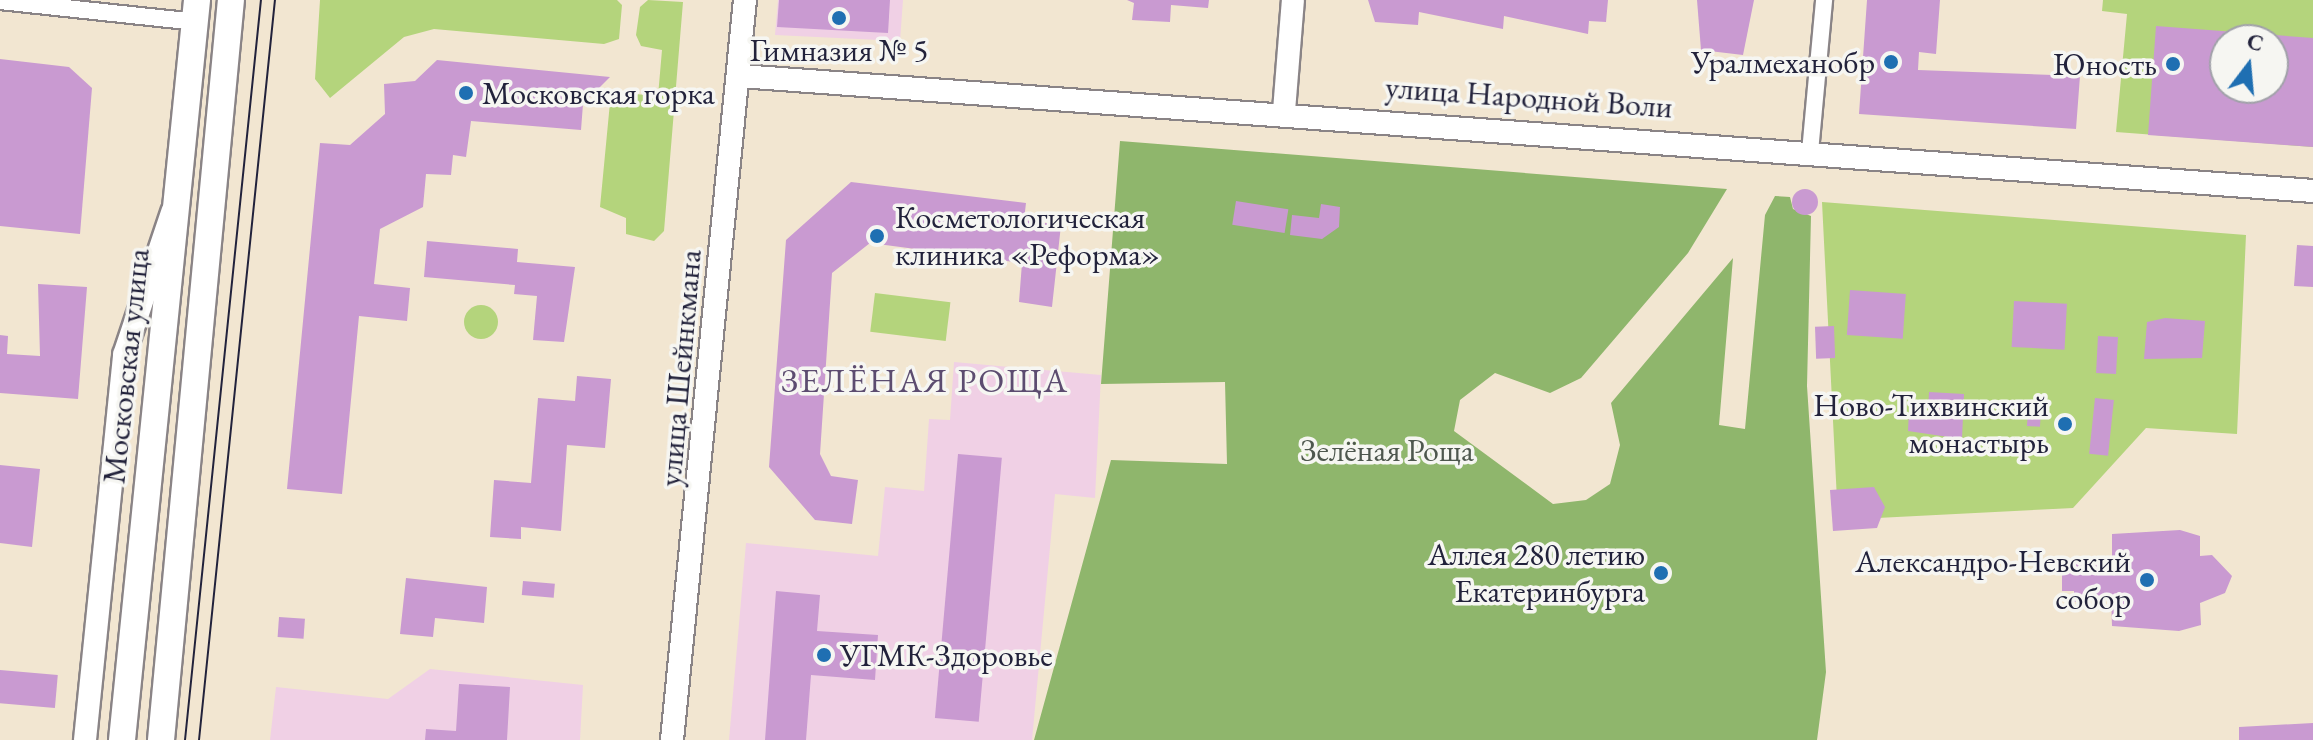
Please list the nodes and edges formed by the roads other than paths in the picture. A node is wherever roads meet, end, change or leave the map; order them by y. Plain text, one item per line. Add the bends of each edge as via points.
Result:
1 (745, 0) edge
2 (1293, 0) edge
3 (1824, 0) edge
4 (0, 1) edge
5 (196, 11) edge
6 (231, 12) edge
7 (740, 76) junction
8 (1284, 111) junction
9 (1810, 152) junction
10 (2313, 191) edge
11 (178, 200) junction
12 (85, 740) edge
13 (122, 740) edge
14 (161, 740) edge
15 (672, 740) edge

1 - 7 street, улица Шейнкмана
2 - 8 street
3 - 9 street
4 - 5 street
5 - 6 main road
5 - 11 main road, Московская улица
6 - 14 main road
7 - 8 street, улица Народной Воли
7 - 15 street, улица Шейнкмана
8 - 9 street, улица Народной Воли
9 - 10 street, улица Народной Воли
11 - 12 street, Московская улица via 152,255 124,355
11 - 13 main road, Московская улица

